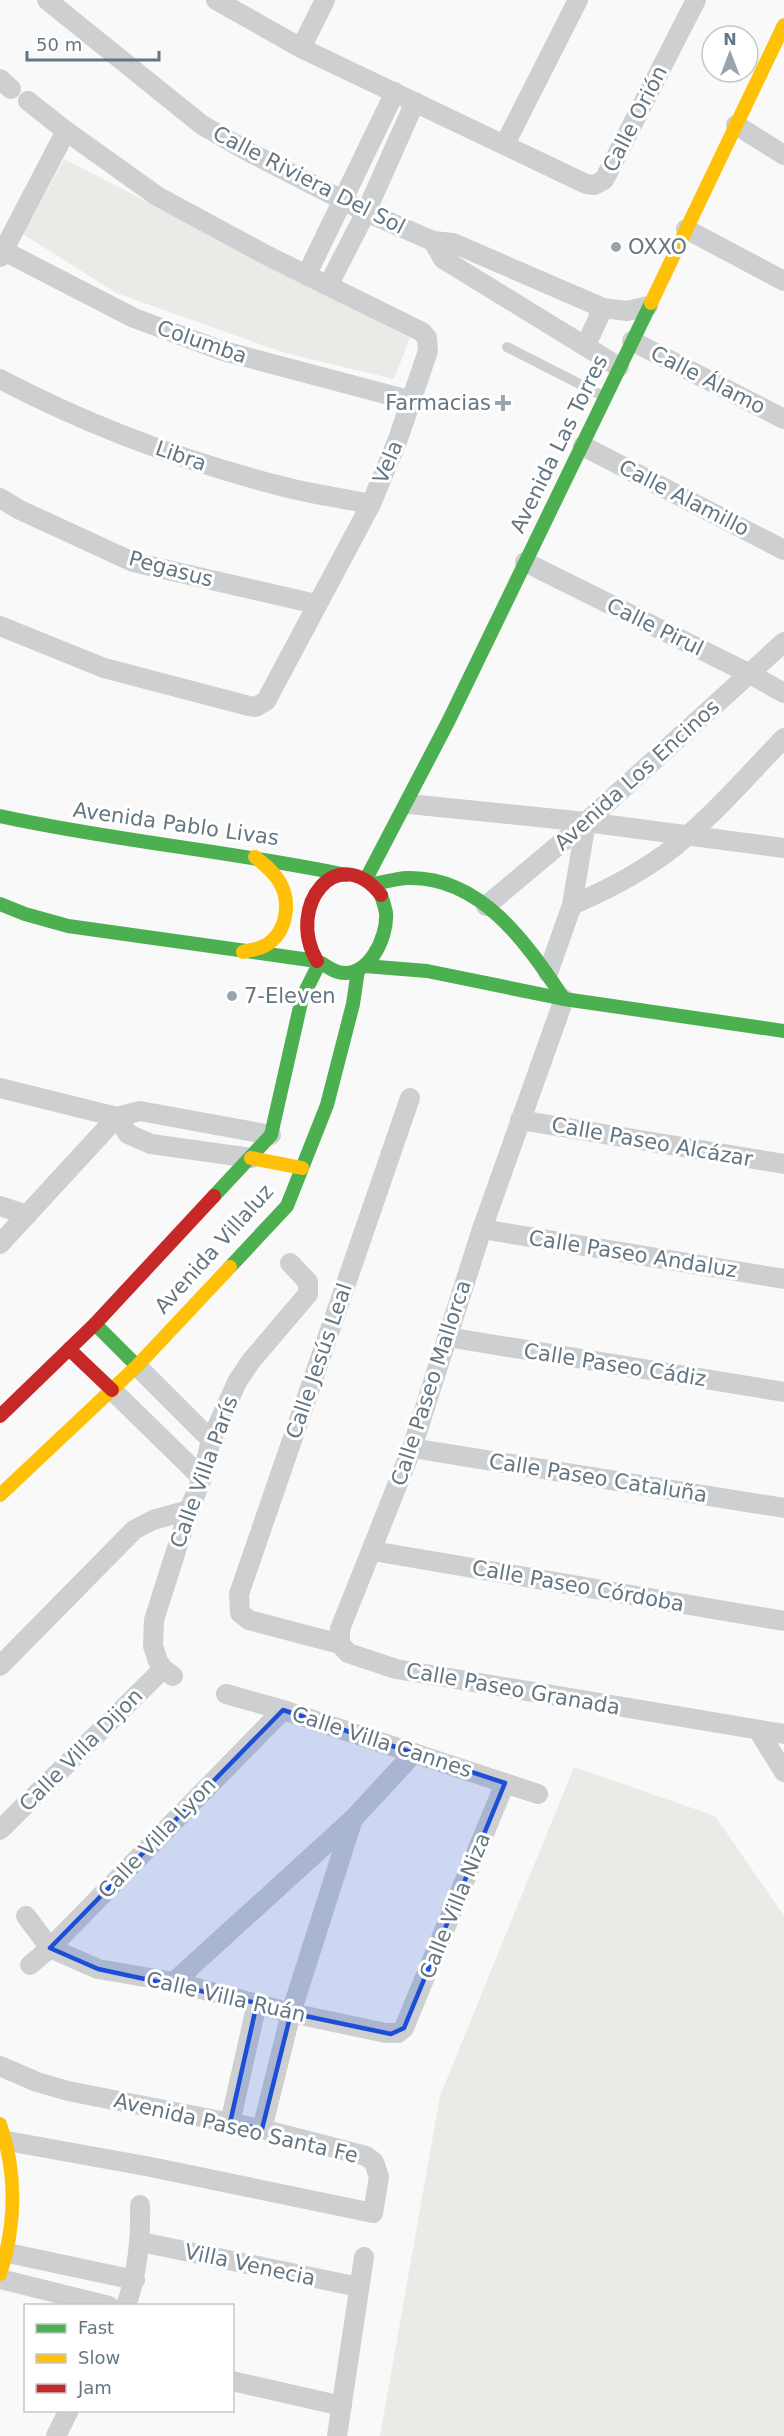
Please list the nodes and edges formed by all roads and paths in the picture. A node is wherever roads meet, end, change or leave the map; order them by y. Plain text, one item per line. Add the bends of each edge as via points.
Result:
1 (47, 0) edge
2 (216, 0) edge
3 (325, 0) edge
4 (578, 0) edge
5 (696, 0) edge
6 (784, 25) edge
7 (301, 48) junction
8 (395, 92) junction
9 (28, 101) dead end
10 (415, 102) junction
11 (736, 125) junction
12 (66, 131) junction
13 (371, 143) junction
14 (505, 144) junction
15 (393, 152) junction
16 (784, 154) edge
17 (344, 199) junction
18 (366, 212) junction
19 (686, 229) junction
20 (433, 242) junction
21 (2, 254) edge
22 (307, 274) junction
23 (533, 278) junction
24 (784, 281) edge
25 (329, 284) junction
26 (520, 304) junction
27 (648, 306) junction
28 (603, 308) junction
29 (632, 341) junction
30 (586, 345) junction
31 (507, 347) dead end
32 (619, 367) junction
33 (0, 379) edge
34 (605, 397) junction
35 (411, 401) junction
36 (784, 419) edge
37 (583, 446) junction
38 (0, 498) edge
39 (371, 504) junction
40 (784, 550) edge
41 (525, 562) junction
42 (316, 604) junction
43 (0, 626) edge
44 (784, 642) edge
45 (750, 674) junction
46 (784, 693) edge
47 (784, 738) edge
48 (409, 804) junction
49 (0, 816) edge
50 (586, 822) junction
51 (688, 835) junction
52 (784, 848) edge
53 (255, 857) junction
54 (346, 874) junction
55 (432, 880) junction
56 (370, 882) junction
57 (409, 892) dead end
58 (0, 904) edge
59 (572, 905) junction
60 (486, 906) junction
61 (401, 908) dead end
62 (398, 928) dead end
63 (243, 952) junction
64 (409, 955) dead end
65 (318, 963) junction
66 (362, 968) junction
67 (427, 971) junction
68 (548, 973) junction
69 (302, 998) junction
70 (564, 999) junction
71 (353, 1004) junction
72 (784, 1031) edge
73 (0, 1088) edge
74 (410, 1098) dead end
75 (117, 1117) junction
76 (520, 1120) junction
77 (276, 1136) junction
78 (251, 1158) junction
79 (784, 1164) edge
80 (302, 1168) junction
81 (0, 1206) edge
82 (27, 1215) junction
83 (482, 1229) junction
84 (0, 1244) edge
85 (290, 1263) dead end
86 (784, 1279) edge
87 (95, 1324) junction
88 (447, 1337) junction
89 (69, 1349) junction
90 (137, 1366) junction
91 (112, 1390) junction
92 (784, 1392) edge
93 (0, 1416) edge
94 (212, 1440) junction
95 (412, 1448) junction
96 (202, 1478) junction
97 (0, 1495) edge
98 (784, 1508) edge
99 (189, 1510) junction
100 (373, 1551) junction
101 (249, 1620) joint
102 (784, 1621) edge
103 (340, 1644) junction
104 (0, 1666) edge
105 (168, 1673) joint
106 (226, 1694) dead end
107 (283, 1710) junction
108 (758, 1730) junction
109 (784, 1734) edge
110 (414, 1753) junction
111 (784, 1772) edge
112 (505, 1783) junction
113 (538, 1794) dead end
114 (353, 1819) junction
115 (0, 1830) edge
116 (26, 1916) dead end
117 (50, 1948) junction
118 (30, 1965) dead end
119 (174, 1982) junction
120 (257, 2003) junction
121 (291, 2013) junction
122 (404, 2028) joint
123 (0, 2066) edge
124 (230, 2123) junction
125 (262, 2129) junction
126 (4, 2132) edge
127 (140, 2205) dead end
128 (141, 2242) junction
129 (8, 2253) junction
130 (364, 2257) dead end
131 (0, 2274) edge
132 (0, 2279) edge
133 (135, 2280) junction
134 (359, 2287) junction
135 (101, 2304) edge
136 (127, 2304) edge
137 (234, 2381) edge
138 (342, 2406) junction
139 (68, 2412) edge
140 (56, 2436) edge
141 (337, 2436) edge

1 - 17 street, Calle Riviera Del Sol via 202,125
2 - 7 street, Calle Orión
3 - 7 street
4 - 14 street
5 - 14 street, Calle Orión via 604,180 586,184
6 - 11 street, Avenida Las Torres
7 - 8 street, Calle Orión
8 - 10 street, Calle Orión
8 - 13 street
9 - 12 street, Vela
10 - 14 street, Calle Orión
10 - 15 street
11 - 16 street
11 - 19 street, Avenida Las Torres
12 - 21 street
12 - 22 street, Vela via 157,196
13 - 15 street
13 - 17 street
15 - 18 street
17 - 18 street, Calle Riviera Del Sol
17 - 22 street
18 - 20 street, Calle Riviera Del Sol
18 - 25 street
19 - 24 street
19 - 27 street, Avenida Las Torres
20 - 23 street, Calle Riviera Del Sol via 453,243
20 - 26 street, Calle Riviera Del Sol via 443,259
21 - 35 street, Columba via 134,318 220,350
22 - 25 street, Vela
23 - 26 street
23 - 28 street, Calle Riviera Del Sol
25 - 35 street, Vela via 427,338 428,351
26 - 30 street, Calle Riviera Del Sol
27 - 28 street, Calle Riviera Del Sol via 627,311
27 - 29 street, Avenida Las Torres
28 - 30 street
29 - 32 street, Avenida Las Torres
29 - 36 street, Calle Álamo
30 - 32 street, Calle Riviera Del Sol
31 - 34 lane
32 - 34 street, Avenida Las Torres
33 - 39 street, Libra via 45,403 179,457 283,487
34 - 37 street, Avenida Las Torres
35 - 39 street, Vela
37 - 40 street, Calle Alamillo
37 - 41 street, Avenida Las Torres
38 - 42 street, Pegasus via 133,562
39 - 42 street, Vela
41 - 45 street, Calle Pirul
41 - 48 street, Avenida Las Torres
42 - 43 street, Vela via 266,701 256,707 104,668
44 - 45 street, Avenida Los Encinos
45 - 46 street, Calle Pirul
45 - 50 street, Avenida Los Encinos
47 - 51 street
48 - 50 street
48 - 56 street, Avenida Las Torres
49 - 53 street, Avenida Pablo Livas via 79,832
50 - 51 street
50 - 59 street
50 - 60 street, Avenida Los Encinos
51 - 52 street
51 - 59 street via 640,870
53 - 54 street, Avenida Pablo Livas
53 - 63 street via 281,883 285,919 267,943
54 - 56 street
54 - 65 street via 325,882 311,899 306,942
55 - 56 street
55 - 57 street
55 - 60 street via 464,890
56 - 66 street via 380,892 387,911 378,951
58 - 63 street via 68,926
59 - 68 street
60 - 68 street via 520,938
61 - 62 street
63 - 65 street
64 - 67 street
65 - 66 street via 338,971
65 - 69 street, Avenida Villaluz
66 - 67 street
66 - 71 street, Avenida Villaluz
67 - 70 street
68 - 70 street
69 - 71 street via 314,988 331,987
69 - 77 street, Avenida Villaluz
70 - 72 street
70 - 76 street, Calle Paseo Mallorca
71 - 80 street, Avenida Villaluz via 327,1105 306,1143
73 - 75 street
74 - 101 street, Calle Jesús Leal via 239,1594 240,1613
75 - 77 street via 140,1111
75 - 78 street via 128,1134 151,1144
75 - 82 street
76 - 79 street, Calle Paseo Alcázar
76 - 83 street, Calle Paseo Mallorca
77 - 78 street, Avenida Villaluz
78 - 80 street
78 - 87 street, Avenida Villaluz
80 - 90 street, Avenida Villaluz via 287,1206
81 - 82 street
82 - 84 street
83 - 86 street, Calle Paseo Andaluz
83 - 88 street, Calle Paseo Mallorca
85 - 94 street, Calle Villa París via 308,1282 308,1294 237,1382
87 - 89 street, Avenida Villaluz
87 - 90 street
88 - 92 street, Calle Paseo Cádiz
88 - 95 street, Calle Paseo Mallorca
89 - 91 street
89 - 93 street, Avenida Villaluz
90 - 91 street, Avenida Villaluz
90 - 94 street
91 - 96 street
91 - 97 street, Avenida Villaluz
94 - 96 street, Calle Villa París
95 - 98 street, Calle Paseo Cataluña
95 - 100 street, Calle Paseo Mallorca
96 - 99 street, Calle Villa París
99 - 104 street via 134,1530
99 - 105 street, Calle Villa París via 154,1620 153,1646
100 - 102 street, Calle Paseo Córdoba
100 - 103 street, Calle Paseo Mallorca via 340,1629
101 - 103 street, Calle Paseo Granada
103 - 108 street, Calle Paseo Granada via 348,1653 396,1669
105 - 115 street, Calle Villa Dijon
106 - 107 street, Calle Villa Cannes
107 - 110 street, Calle Villa Cannes
107 - 117 street, Calle Villa Lyon
108 - 109 street, Calle Paseo Granada
108 - 111 street
110 - 112 street, Calle Villa Cannes
110 - 114 street
112 - 113 street, Calle Villa Cannes
112 - 122 street, Calle Villa Niza
114 - 119 street
114 - 121 street
116 - 117 street
117 - 118 street, Calle Villa Lyon
117 - 119 street, Calle Villa Ruán via 98,1969
119 - 120 street, Calle Villa Ruán
120 - 121 street, Calle Villa Ruán
120 - 124 street
121 - 122 street, Calle Villa Ruán via 391,2034
121 - 125 street
123 - 124 street, Avenida Paseo Santa Fe via 68,2091
124 - 125 street, Avenida Paseo Santa Fe
125 - 126 street, Avenida Paseo Santa Fe via 366,2156 375,2162 379,2177 373,2213
126 - 129 street via 13,2174
127 - 128 street
128 - 133 street
128 - 134 street, Villa Venecia
129 - 131 street
129 - 133 street
130 - 134 street
132 - 135 street
133 - 136 street
134 - 138 street
137 - 138 street
138 - 141 street
139 - 140 street

